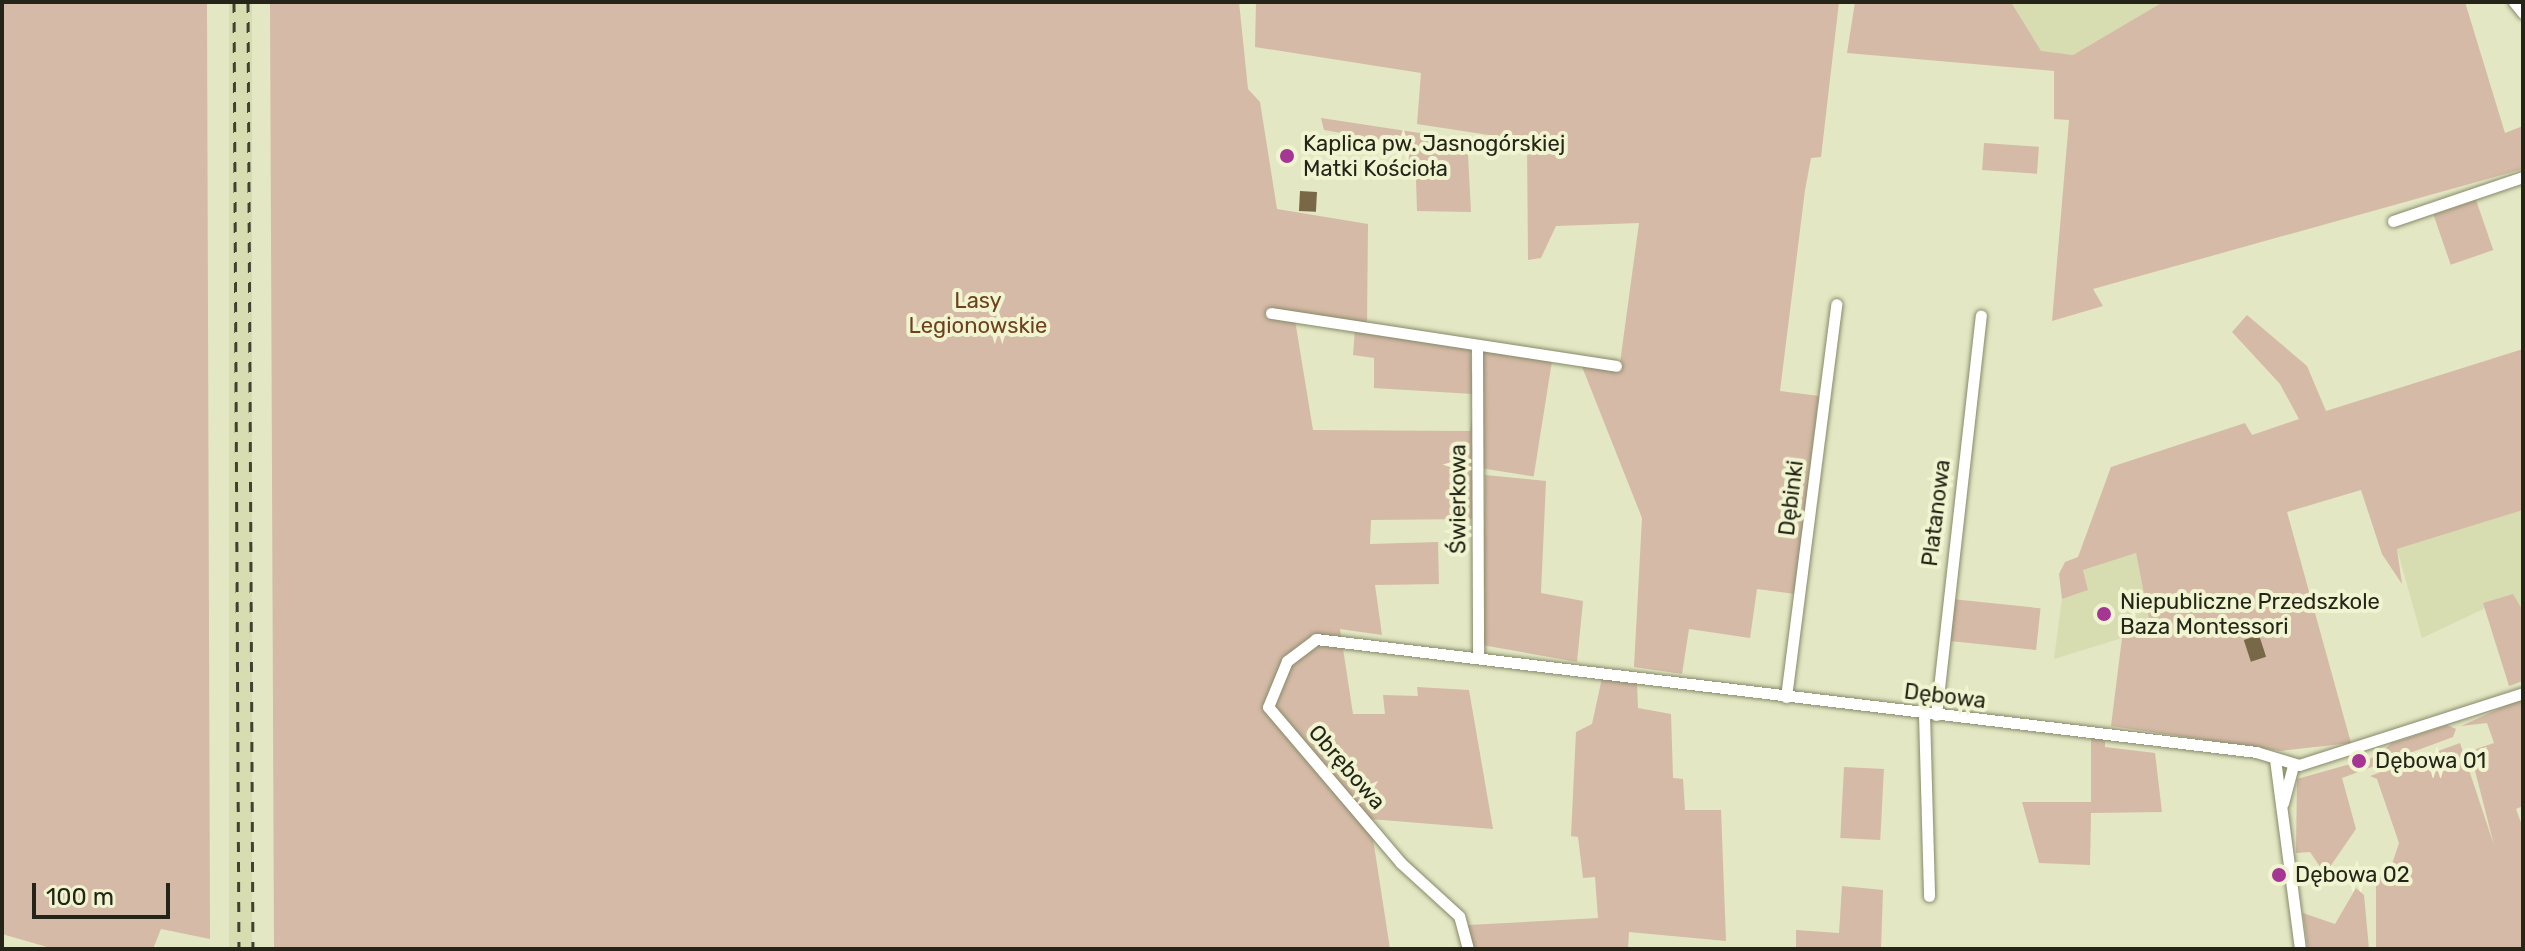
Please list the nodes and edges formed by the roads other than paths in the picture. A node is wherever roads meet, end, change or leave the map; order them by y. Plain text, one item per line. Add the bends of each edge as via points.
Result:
1 (2514, 2) edge
2 (2523, 13) edge
3 (2523, 177) edge
4 (2393, 221) dead end
5 (1836, 304) dead end
6 (1271, 313) dead end
7 (1981, 316) dead end
8 (1477, 345) junction
9 (1616, 366) dead end
10 (1352, 639) joint
11 (1478, 653) junction
12 (2523, 693) edge
13 (1786, 697) junction
14 (1930, 715) junction
15 (2275, 759) junction
16 (2293, 765) junction
17 (2283, 804) junction
18 (1929, 896) dead end
19 (1468, 949) edge
20 (2300, 949) edge

1 - 2 street
3 - 4 street
5 - 13 street, Dębinki
6 - 8 street
7 - 14 street, Platanowa
8 - 9 street
8 - 11 street, Świerkowa
10 - 11 street, Dębowa
10 - 19 street, Obrębowa via 1326,637 1302,647 1287,661 1268,707 1401,863 1459,916
11 - 13 street, Dębowa
12 - 16 street
13 - 14 street, Dębowa
14 - 15 street, Dębowa
14 - 18 street, Platanowa
15 - 16 street, Dębowa
15 - 17 street
16 - 17 street
17 - 20 street

